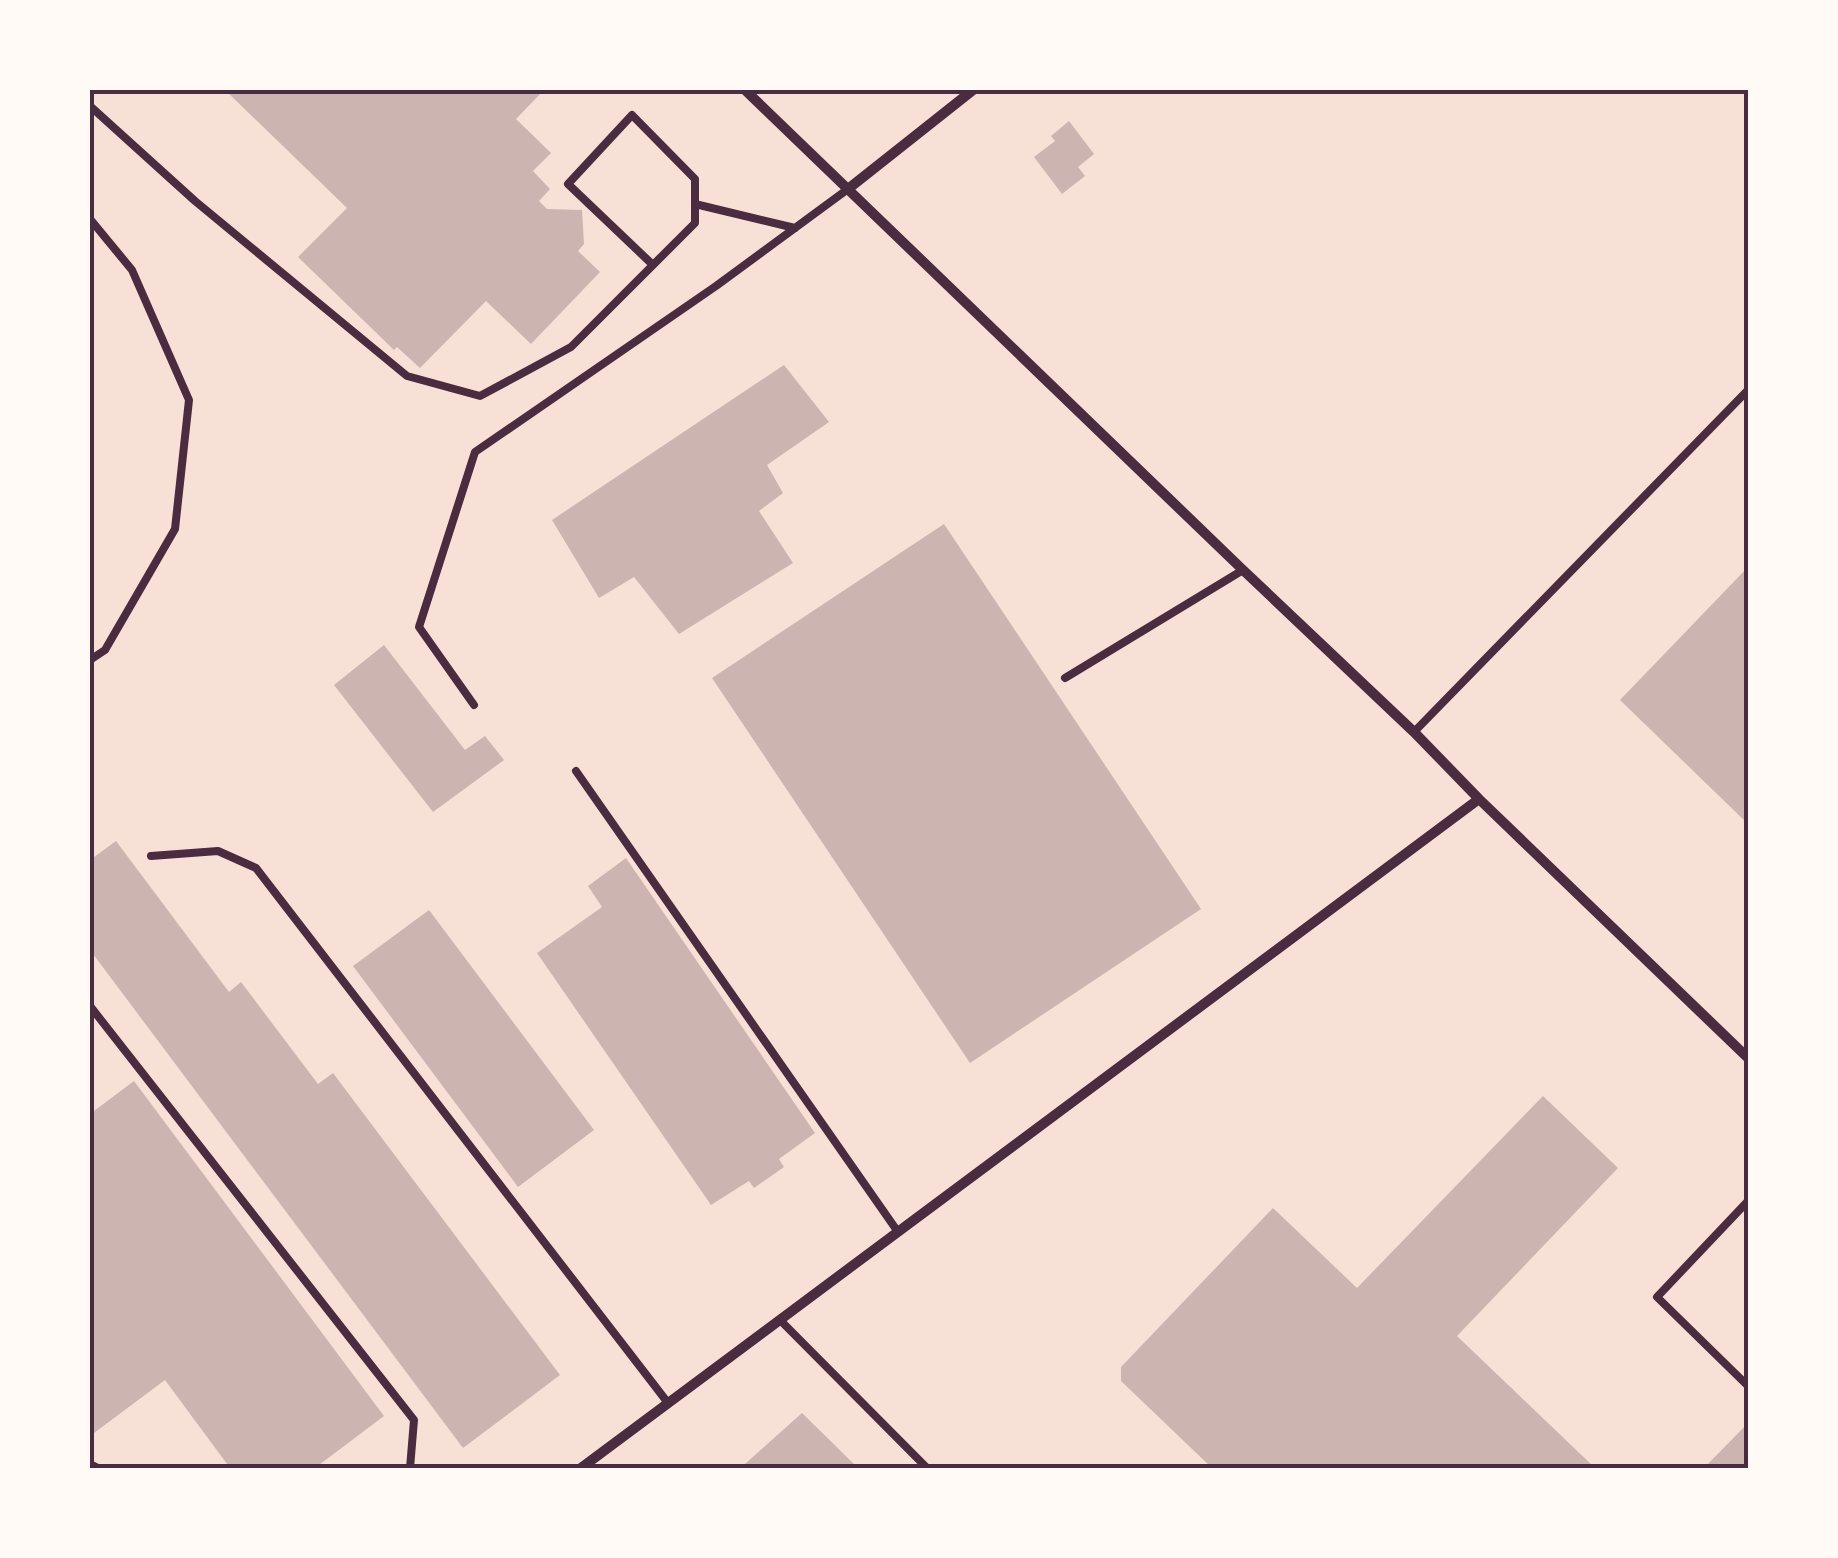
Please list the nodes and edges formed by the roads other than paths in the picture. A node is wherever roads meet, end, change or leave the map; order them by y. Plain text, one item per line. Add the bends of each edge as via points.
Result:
1 (745, 90) edge
2 (973, 90) edge
3 (90, 106) edge
4 (848, 189) junction
5 (695, 204) junction
6 (90, 219) edge
7 (795, 228) junction
8 (653, 264) junction
9 (1748, 390) edge
10 (1243, 570) junction
11 (90, 660) edge
12 (1065, 678) dead end
13 (474, 705) dead end
14 (1414, 732) junction
15 (576, 770) dead end
16 (1480, 799) junction
17 (151, 856) dead end
18 (90, 1006) edge
19 (1748, 1058) edge
20 (1748, 1201) edge
21 (898, 1232) junction
22 (780, 1320) junction
23 (1748, 1386) edge
24 (668, 1403) junction
25 (90, 1464) edge
26 (98, 1468) edge
27 (410, 1468) edge
28 (581, 1468) edge
29 (927, 1468) edge

1 - 4 street
2 - 4 street
3 - 8 lane via 407,376 480,396 571,347
4 - 7 lane
4 - 10 street
5 - 7 lane
5 - 8 lane via 695,223
5 - 8 lane via 695,180 632,115 568,184
6 - 11 lane via 132,270 189,400 174,530 105,650
7 - 13 lane via 476,452 418,627
9 - 14 lane
10 - 12 lane
10 - 14 street
14 - 16 street
15 - 21 lane
16 - 19 street
16 - 21 street
17 - 24 lane via 218,851 256,868
18 - 27 lane via 414,1420
20 - 23 lane via 1657,1297
21 - 22 street
22 - 24 street
22 - 29 lane
24 - 28 street
25 - 26 lane

